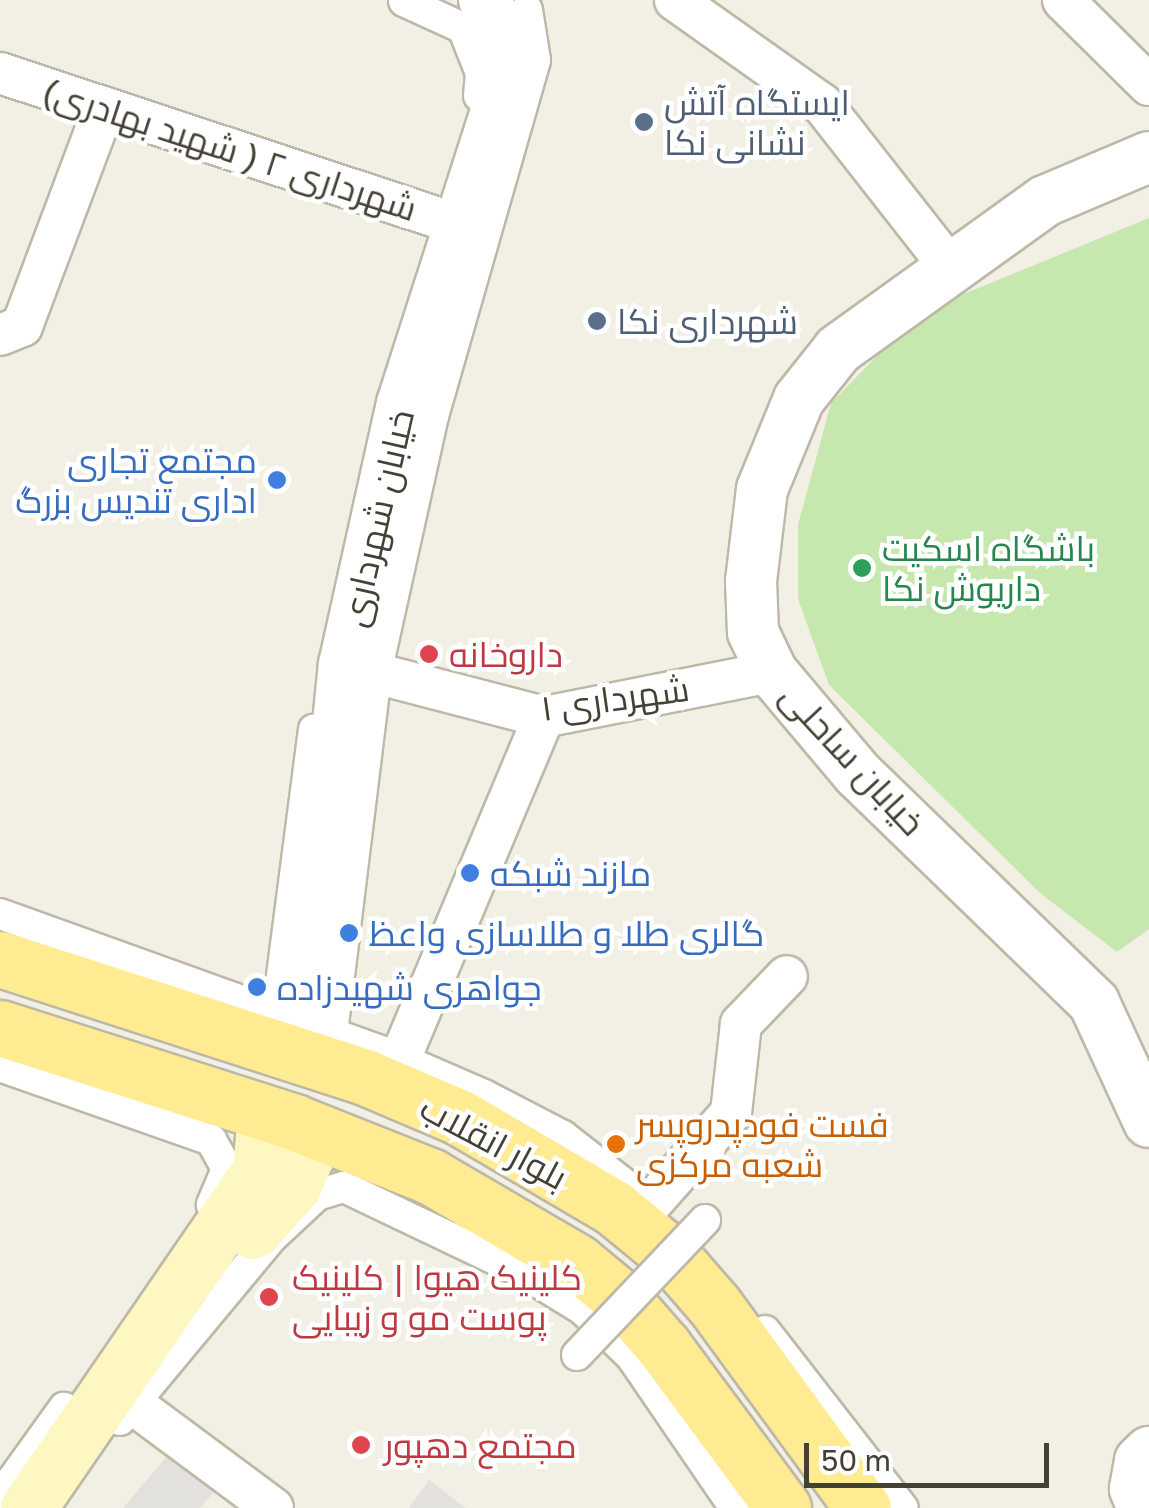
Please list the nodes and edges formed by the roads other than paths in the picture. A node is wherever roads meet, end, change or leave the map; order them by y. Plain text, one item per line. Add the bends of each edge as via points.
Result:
1 (675, 0) edge
2 (1063, 0) edge
3 (404, 2) edge
4 (498, 4) edge
5 (0, 73) edge
6 (1149, 85) edge
7 (104, 108) junction
8 (1149, 157) edge
9 (449, 222) junction
10 (949, 266) junction
11 (0, 335) edge
12 (360, 669) junction
13 (772, 672) junction
14 (544, 717) junction
15 (0, 914) edge
16 (0, 959) edge
17 (787, 976) dead end
18 (0, 1028) edge
19 (305, 1031) junction
20 (400, 1059) junction
21 (0, 1066) edge
22 (292, 1122) junction
23 (1149, 1122) edge
24 (642, 1214) junction
25 (705, 1220) dead end
26 (578, 1356) dead end
27 (124, 1389) junction
28 (1149, 1452) edge
29 (825, 1486) edge
30 (0, 1497) edge
31 (28, 1508) edge
32 (58, 1508) edge
33 (273, 1508) edge
34 (735, 1508) edge
35 (783, 1508) edge
36 (862, 1508) edge
37 (903, 1508) edge
38 (1143, 1508) edge

1 - 10 street via 822,104
2 - 6 street
3 - 9 street via 462,28 481,73
4 - 9 street, خیابان شهرداری via 502,84
4 - 12 street via 535,60
5 - 7 street, شهرداری ۲ ( شهید بهادری)
7 - 9 street, شهرداری ۲ ( شهید بهادری)
7 - 11 street via 22,326
8 - 10 street, خیابان ساحلی via 1045,201
9 - 12 street, خیابان شهرداری via 402,404
9 - 19 street via 385,388 322,664
10 - 13 street, خیابان ساحلی via 838,350 799,399 762,489 750,581 753,632
12 - 14 street, شهرداری ۱
12 - 19 street, خیابان شهرداری
13 - 14 street, شهرداری ۱
13 - 23 street, خیابان ساحلی via 858,774 1094,1003
14 - 20 street
15 - 19 street
16 - 19 main road, بلوار انقلاب
17 - 24 street via 741,1024 731,1113
18 - 22 main road, بلوار انقلاب
19 - 20 street
19 - 22 main road
19 - 24 main road, بلوار انقلاب
20 - 24 street via 563,1136
21 - 30 street via 211,1140 227,1169 210,1208
22 - 27 main road
22 - 35 main road, بلوار انقلاب via 430,1176 577,1262 664,1347
24 - 29 main road, بلوار انقلاب via 715,1306
24 - 37 street via 673,1222 838,1418
25 - 26 street, bridge
27 - 31 main road
27 - 32 street
27 - 33 street
27 - 34 street via 271,1238 318,1195 344,1187 520,1271 582,1310 631,1356
28 - 38 street via 1135,1489
29 - 36 main road, بلوار انقلاب

